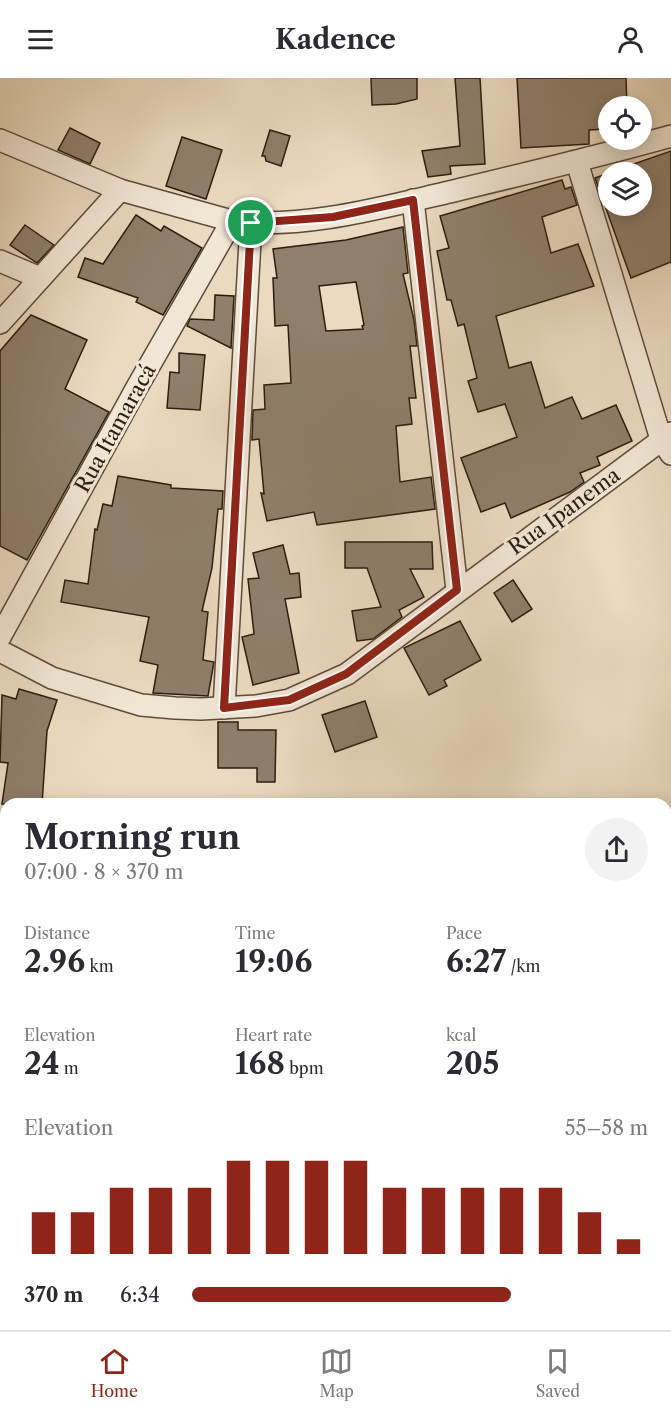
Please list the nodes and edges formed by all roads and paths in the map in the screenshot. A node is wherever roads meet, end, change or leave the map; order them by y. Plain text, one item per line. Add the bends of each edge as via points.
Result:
1 (671, 136) edge
2 (0, 140) edge
3 (577, 162) junction
4 (120, 190) junction
5 (413, 200) junction
6 (242, 222) junction
7 (0, 261) edge
8 (40, 278) junction
9 (0, 323) edge
10 (668, 442) edge
11 (457, 590) junction
12 (0, 637) edge
13 (0, 651) edge
14 (224, 708) junction

1 - 3 street
2 - 4 street
3 - 5 street
3 - 10 street
4 - 6 street
4 - 8 street
5 - 6 street via 333,217
5 - 11 street
6 - 12 street, Rua Itamaracá via 136,389
6 - 14 street
7 - 8 street
8 - 9 street
10 - 11 street, Rua Ipanema
11 - 14 street, Rua Ipanema via 346,674 289,700
13 - 14 street, Rua Ipanema via 51,678 141,705

